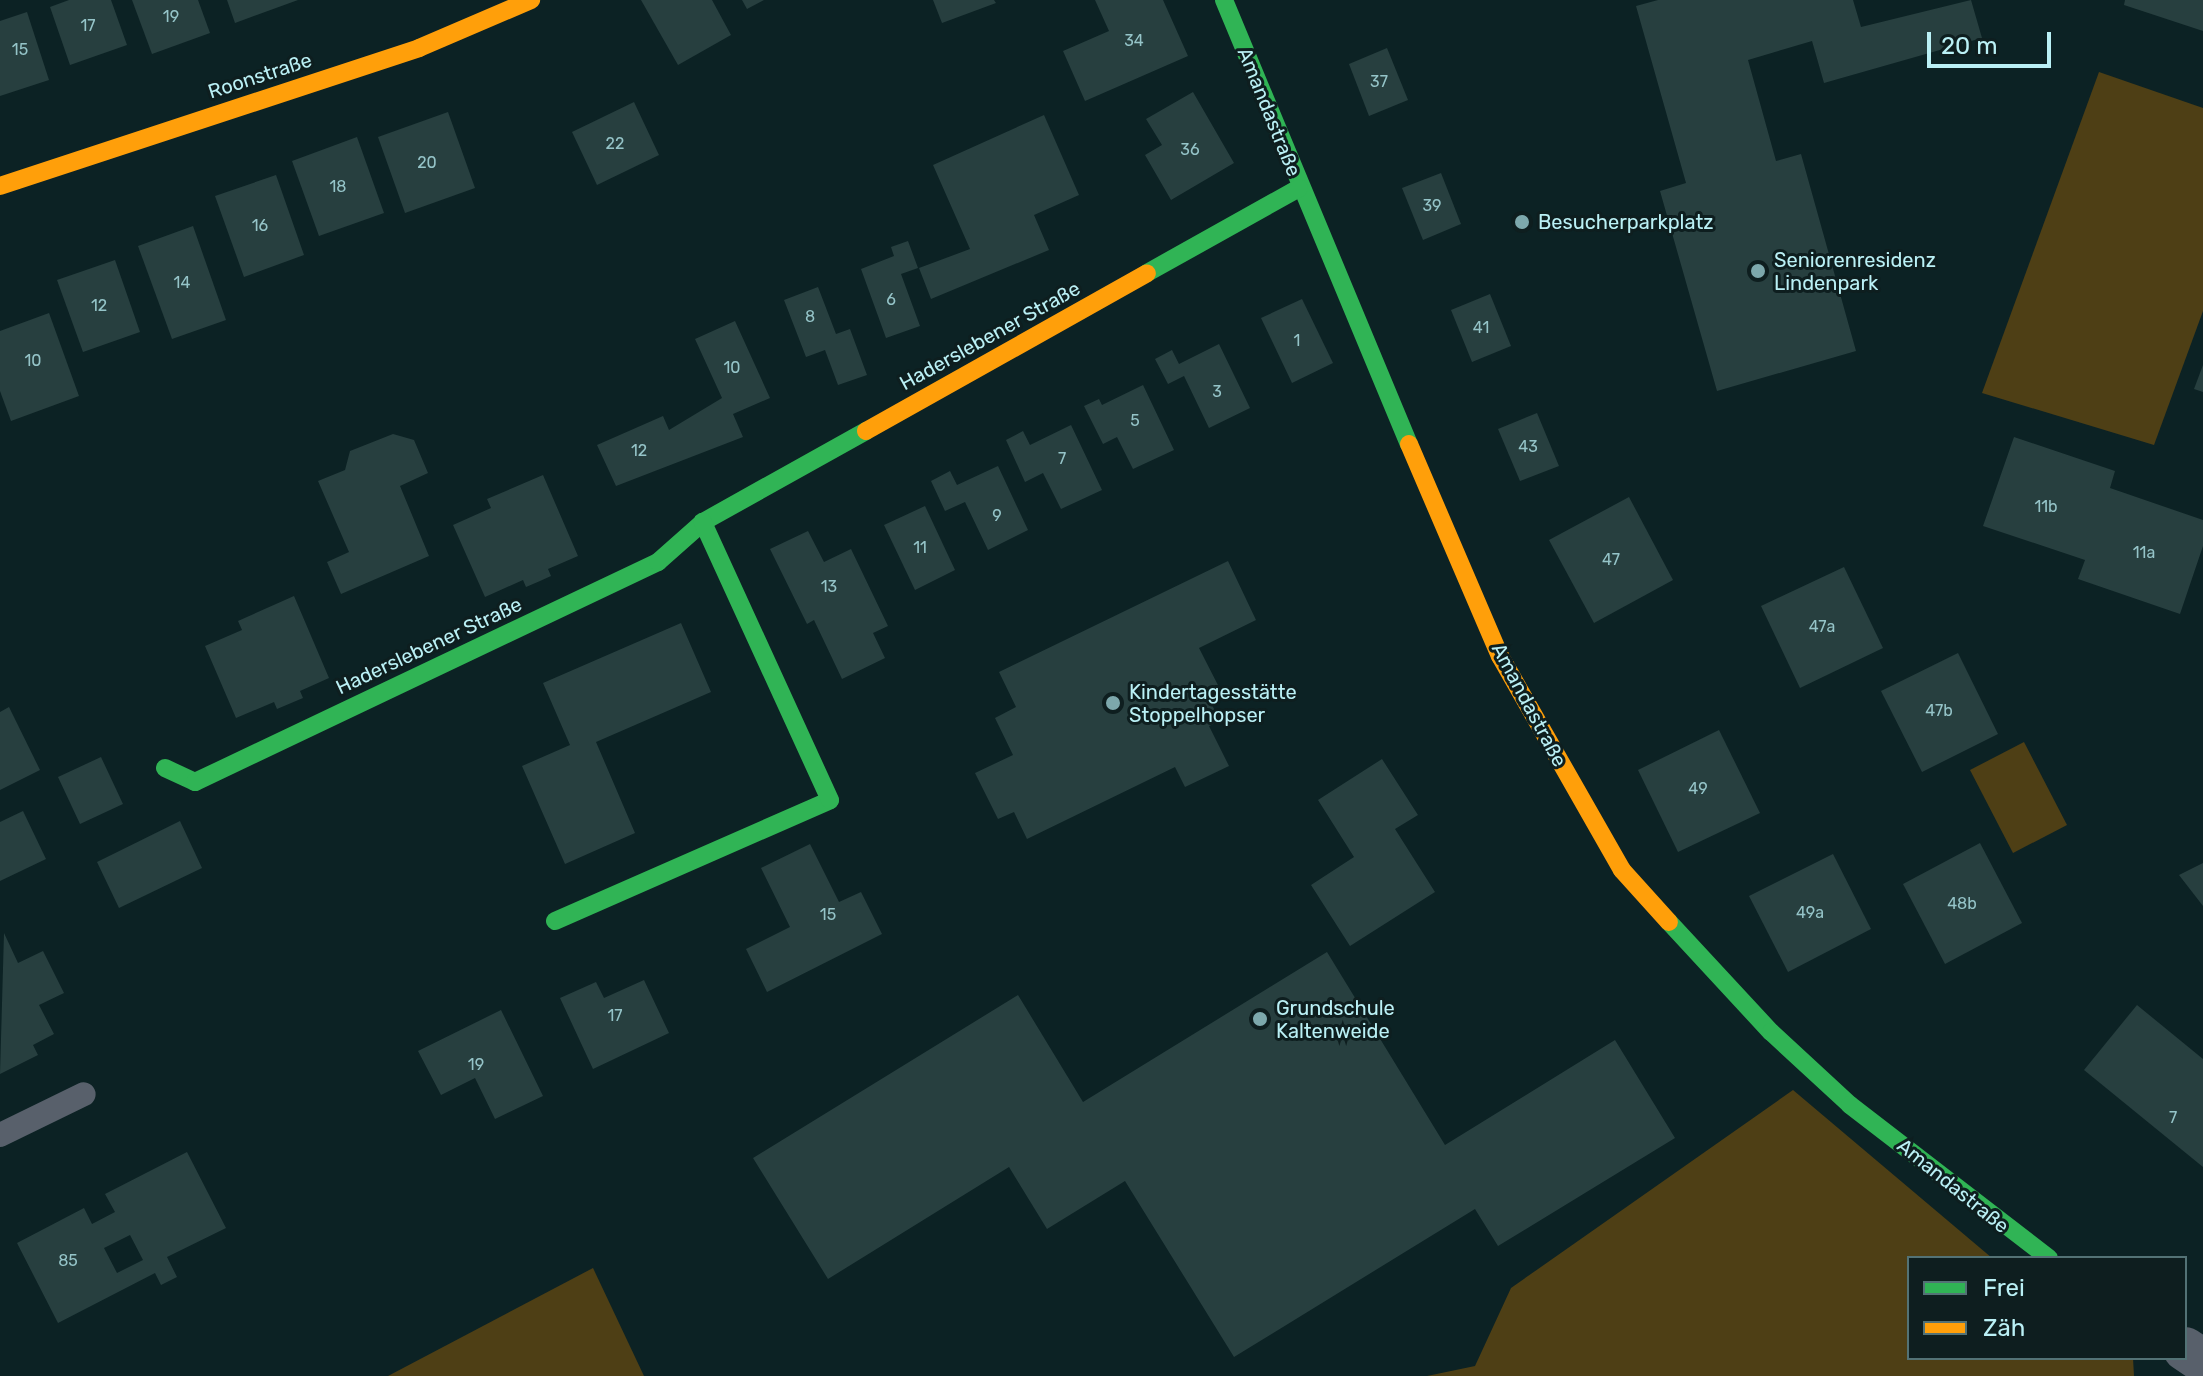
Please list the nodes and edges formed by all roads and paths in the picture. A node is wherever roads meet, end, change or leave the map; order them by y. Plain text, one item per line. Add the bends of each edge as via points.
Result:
1 (531, 0) edge
2 (1224, 0) edge
3 (0, 186) edge
4 (1299, 188) junction
5 (703, 522) junction
6 (165, 768) dead end
7 (555, 921) dead end
8 (84, 1094) dead end
9 (0, 1135) edge
10 (2046, 1256) edge

1 - 3 street, Roonstraße via 419,48
2 - 4 street, Amandastraße
4 - 5 street, Haderslebener Straße
4 - 10 street, Amandastraße via 1500,656 1622,870 1771,1032 1850,1105
5 - 6 street, Haderslebener Straße via 658,562 195,782
5 - 7 street via 830,800
8 - 9 lane

